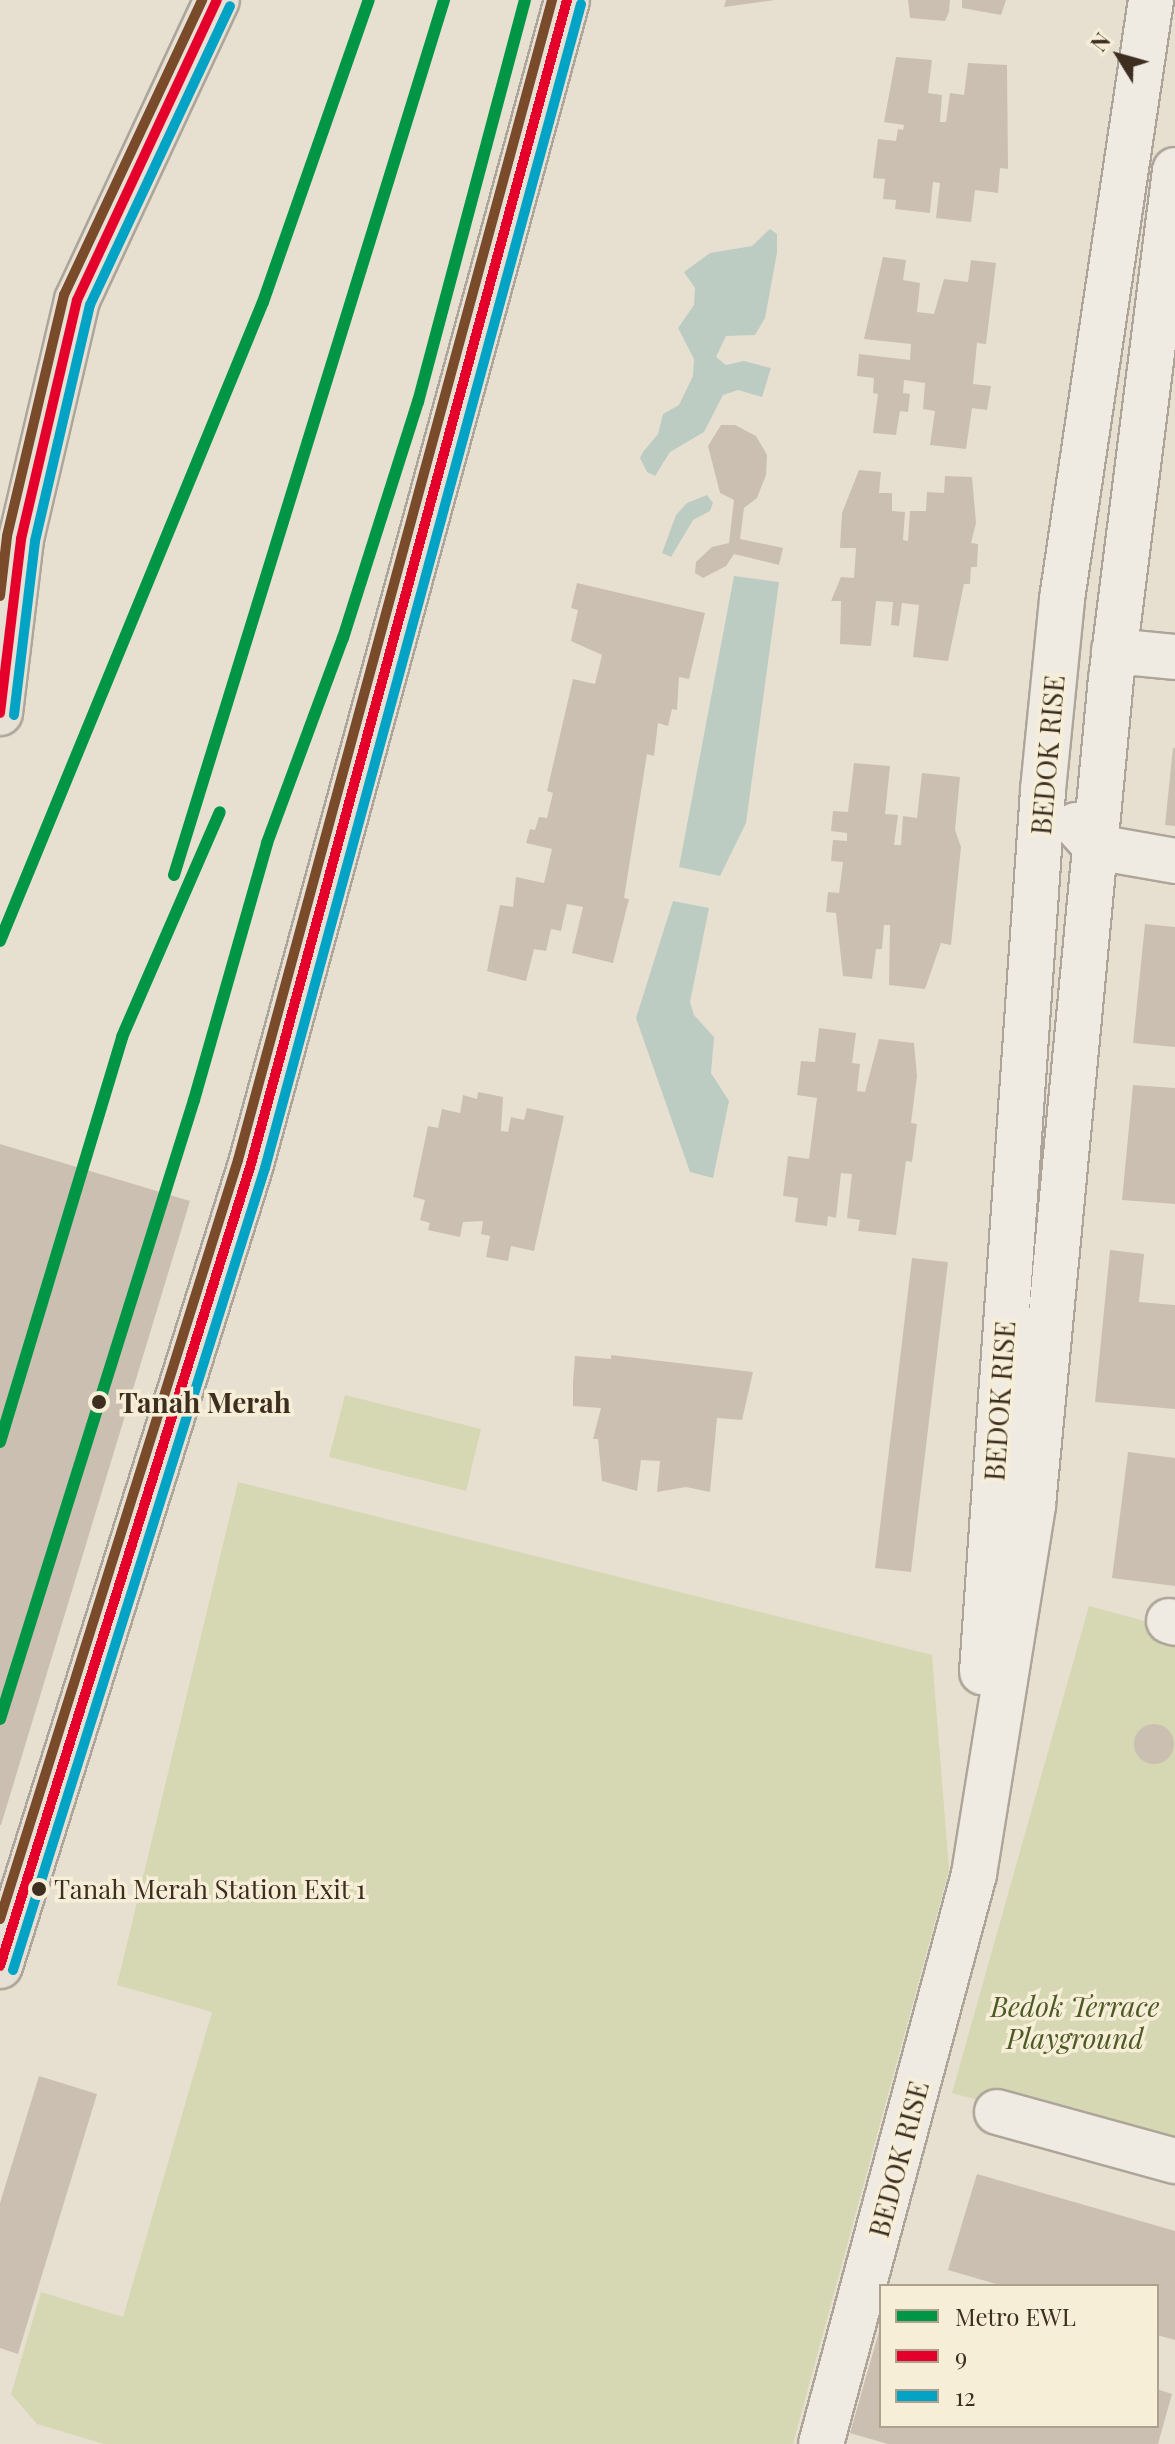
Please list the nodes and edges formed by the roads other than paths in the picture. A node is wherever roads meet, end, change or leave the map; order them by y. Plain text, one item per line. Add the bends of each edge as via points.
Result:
1 (217, 0) edge
2 (567, 0) edge
3 (1151, 0) edge
4 (1175, 170) edge
5 (1114, 651) junction
6 (1175, 657) edge
7 (0, 713) edge
8 (1043, 790) junction
9 (1096, 847) junction
10 (1175, 861) edge
11 (1036, 1475) junction
12 (991, 1515) junction
13 (974, 1874) junction
14 (0, 1966) edge
15 (997, 2112) dead end
16 (1175, 2161) edge
17 (821, 2444) edge

1 - 7 main road via 77,300 21,539
2 - 14 main road via 251,1164
3 - 8 street, BEDOK RISE via 1062,599
4 - 5 street, BEDOK RISE
5 - 6 street
5 - 9 street, BEDOK RISE
8 - 9 street
8 - 12 street, BEDOK RISE
9 - 10 street
9 - 11 street, BEDOK RISE
11 - 12 street, BEDOK RISE via 1018,1507
11 - 13 street, BEDOK RISE
12 - 13 street, BEDOK RISE
13 - 17 street, BEDOK RISE
15 - 16 street

